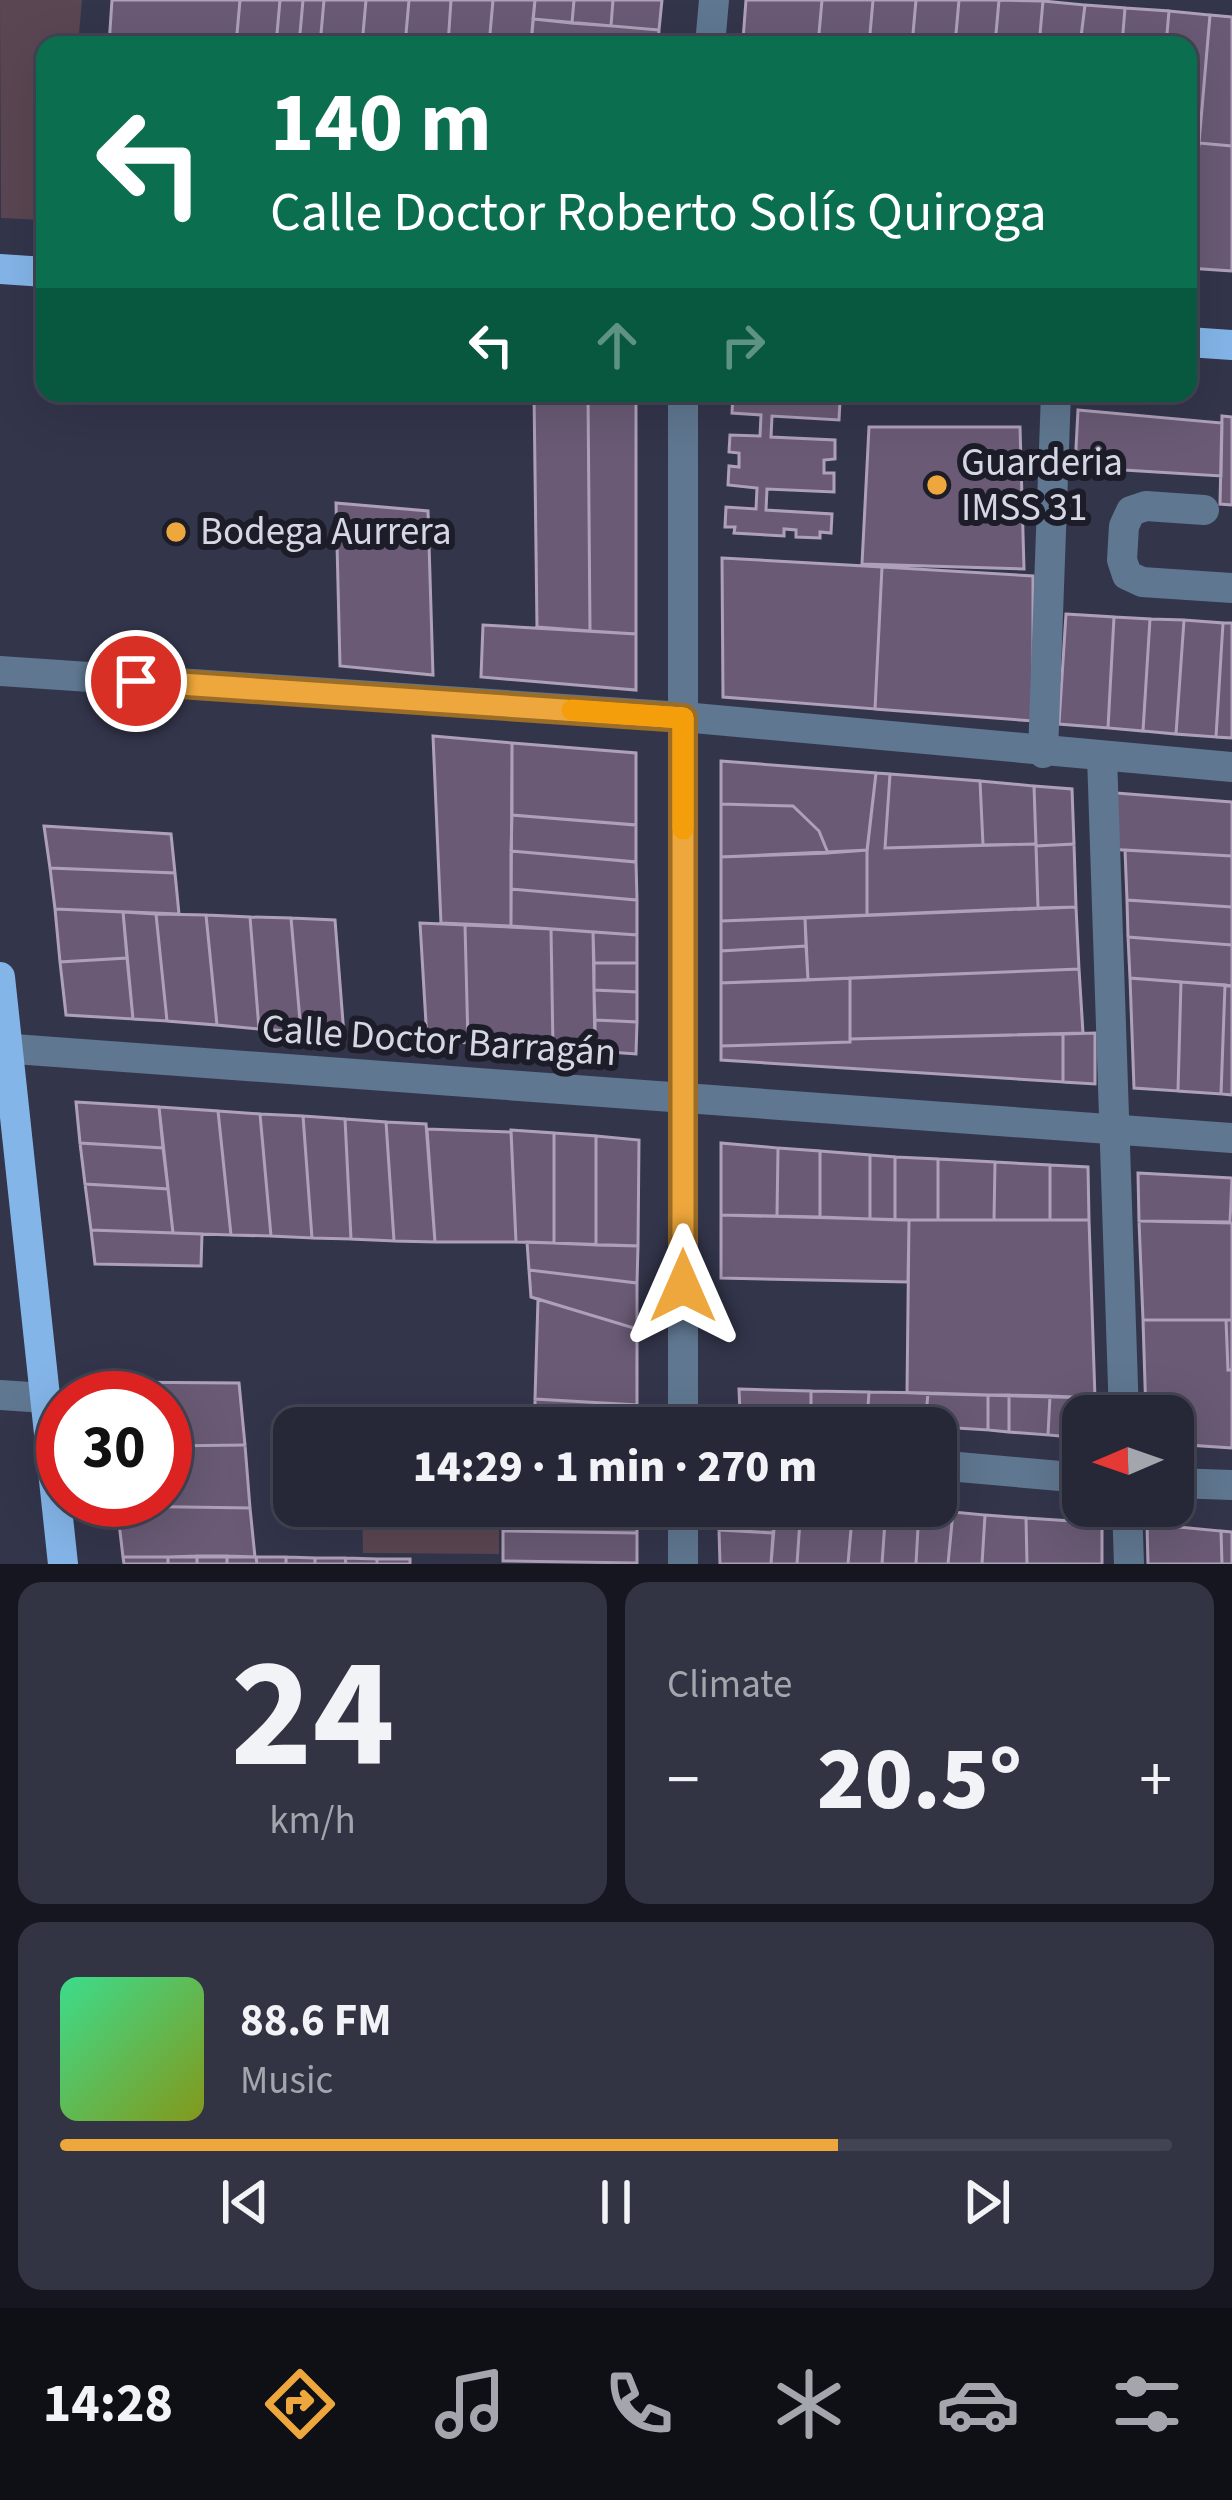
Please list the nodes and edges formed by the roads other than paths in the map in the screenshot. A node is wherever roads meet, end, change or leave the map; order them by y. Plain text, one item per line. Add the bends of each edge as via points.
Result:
1 (714, 0) edge
2 (711, 36) edge
3 (0, 269) edge
4 (36, 271) edge
5 (1197, 343) edge
6 (1232, 345) edge
7 (683, 402) edge
8 (1056, 402) edge
9 (1204, 509) dead end
10 (1232, 587) edge
11 (0, 671) edge
12 (683, 718) junction
13 (1043, 753) junction
14 (1102, 756) junction
15 (1232, 767) edge
16 (0, 977) edge
17 (3, 1048) edge
18 (683, 1098) junction
19 (1115, 1126) junction
20 (1232, 1138) edge
21 (42, 1371) edge
22 (0, 1395) edge
23 (1123, 1395) edge
24 (36, 1397) edge
25 (683, 1407) edge
26 (957, 1467) edge
27 (1062, 1476) edge
28 (1194, 1484) edge
29 (1232, 1485) edge
30 (59, 1527) edge
31 (683, 1527) edge
32 (1128, 1527) edge
33 (63, 1564) edge
34 (683, 1564) edge
35 (1130, 1564) edge

1 - 2 street
3 - 4 main road
5 - 6 main road
7 - 12 street
8 - 13 street
9 - 10 street via 1131,511 1124,568 1142,582
11 - 12 street
12 - 13 street
12 - 18 street
13 - 14 street
14 - 15 street
14 - 19 street
16 - 17 main road
17 - 18 street, Calle Doctor Barragán
17 - 21 main road
18 - 19 street, Calle Doctor Barragán
18 - 25 street
19 - 20 street, Calle Doctor Barragán
19 - 23 street
22 - 24 street
26 - 27 street
28 - 29 street
30 - 33 main road
31 - 34 street
32 - 35 street

